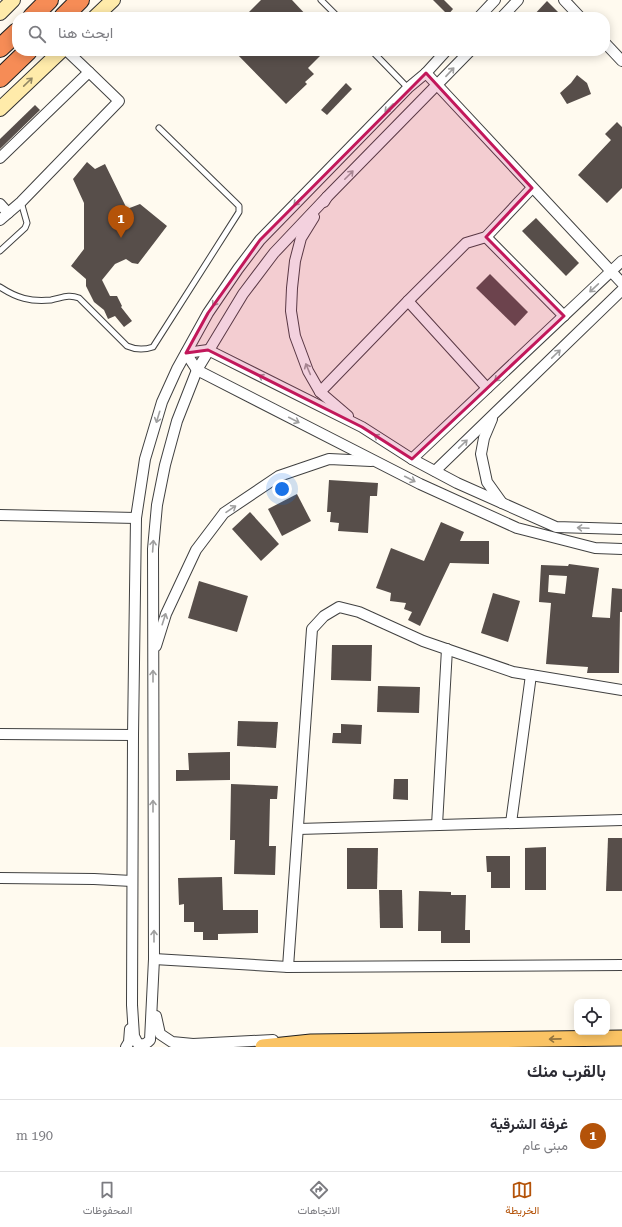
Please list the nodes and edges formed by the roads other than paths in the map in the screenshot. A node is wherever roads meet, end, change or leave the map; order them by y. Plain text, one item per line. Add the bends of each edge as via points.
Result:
1 (13, 0) edge
2 (49, 0) edge
3 (80, 0) edge
4 (113, 0) edge
5 (321, 0) edge
6 (495, 0) edge
7 (518, 0) edge
8 (564, 0) edge
9 (37, 12) edge
10 (68, 12) edge
11 (101, 12) edge
12 (333, 12) edge
13 (484, 12) edge
14 (507, 12) edge
15 (575, 12) edge
16 (0, 13) edge
17 (12, 37) edge
18 (0, 48) edge
19 (610, 48) edge
20 (23, 56) edge
21 (56, 56) edge
22 (72, 56) edge
23 (377, 56) edge
24 (441, 56) edge
25 (465, 56) edge
26 (622, 61) edge
27 (89, 72) junction
28 (426, 73) junction
29 (0, 78) edge
30 (437, 86) junction
31 (408, 88) junction
32 (0, 109) edge
33 (159, 128) dead end
34 (0, 158) edge
35 (532, 188) junction
36 (327, 197) junction
37 (20, 202) junction
38 (0, 204) edge
39 (8, 213) junction
40 (0, 220) edge
41 (486, 237) junction
42 (0, 251) edge
43 (622, 261) edge
44 (611, 271) junction
45 (622, 283) edge
46 (0, 287) edge
47 (622, 290) edge
48 (408, 301) junction
49 (564, 316) junction
50 (208, 350) junction
51 (186, 353) junction
52 (197, 370) junction
53 (487, 388) junction
54 (320, 392) junction
55 (494, 414) junction
56 (362, 427) junction
57 (412, 459) junction
58 (376, 462) junction
59 (435, 471) junction
60 (502, 503) junction
61 (0, 515) edge
62 (136, 518) junction
63 (622, 529) edge
64 (622, 549) edge
65 (447, 650) junction
66 (153, 656) junction
67 (531, 675) junction
68 (622, 690) edge
69 (0, 734) edge
70 (133, 735) junction
71 (622, 820) edge
72 (511, 823) junction
73 (437, 825) junction
74 (298, 829) junction
75 (0, 878) edge
76 (132, 881) junction
77 (154, 959) junction
78 (622, 965) edge
79 (288, 967) junction
80 (153, 1003) junction
81 (132, 1005) junction
82 (622, 1038) edge
83 (311, 1042) junction
84 (126, 1047) edge
85 (263, 1047) edge

1 - 16 main road
2 - 9 highway
3 - 10 highway
4 - 11 main road
5 - 12 lane
6 - 13 street
7 - 14 street
8 - 15 street
17 - 18 highway
19 - 26 street
20 - 29 highway
32 -> 21 main road
22 - 27 street
23 - 31 lane
24 - 28 street
30 -> 25 street
27 - 34 street
27 - 37 street via 119,101
28 - 30 street
28 - 31 street
30 - 35 street
36 -> 30 street
31 -> 51 street via 260,240 208,313
33 - 46 lane via 239,206 239,212 153,347 135,349 127,346 79,298 72,295 52,300 33,300 15,296
35 - 41 street
35 - 44 street
36 - 50 street via 274,253 243,294
54 -> 36 street via 308,371 295,336 292,288 301,238
37 - 39 street
37 - 42 lane via 27,223
38 - 39 street
39 - 40 street
41 - 48 street via 466,243
41 - 49 street
43 - 44 street
44 - 45 street
44 -> 49 street
55 -> 47 street
48 - 53 street
48 - 54 street
49 -> 53 street
50 - 51 street
50 - 52 street
56 -> 50 street
51 - 52 street
51 -> 62 street via 162,402 145,459
52 -> 58 street
66 -> 52 street via 153,549 157,505 177,421
53 - 57 street
54 - 56 street
59 -> 55 street
55 - 60 street via 480,454 487,482
57 -> 56 street
57 - 59 street
58 -> 64 street via 516,528 595,548
66 -> 58 street via 166,614 196,550 224,514 279,476 329,459
59 - 60 street
63 -> 60 street via 556,527
61 - 62 street
62 - 70 street
65 - 67 street via 513,672
65 - 73 street
65 - 74 street via 359,612 339,607 324,616 312,629
77 -> 66 street
67 - 68 street
67 - 72 street
69 - 70 street
70 - 76 street
71 - 72 street
72 - 73 street
73 - 74 street
74 - 79 street
75 - 76 street
76 - 81 street
77 - 79 street
77 - 80 street
78 - 79 street
80 - 81 street via 150,1040 142,1045 138,1044 134,1036
80 - 83 street via 160,1034 172,1042
81 - 84 street via 129,1042
82 -> 83 main road
83 - 85 main road

